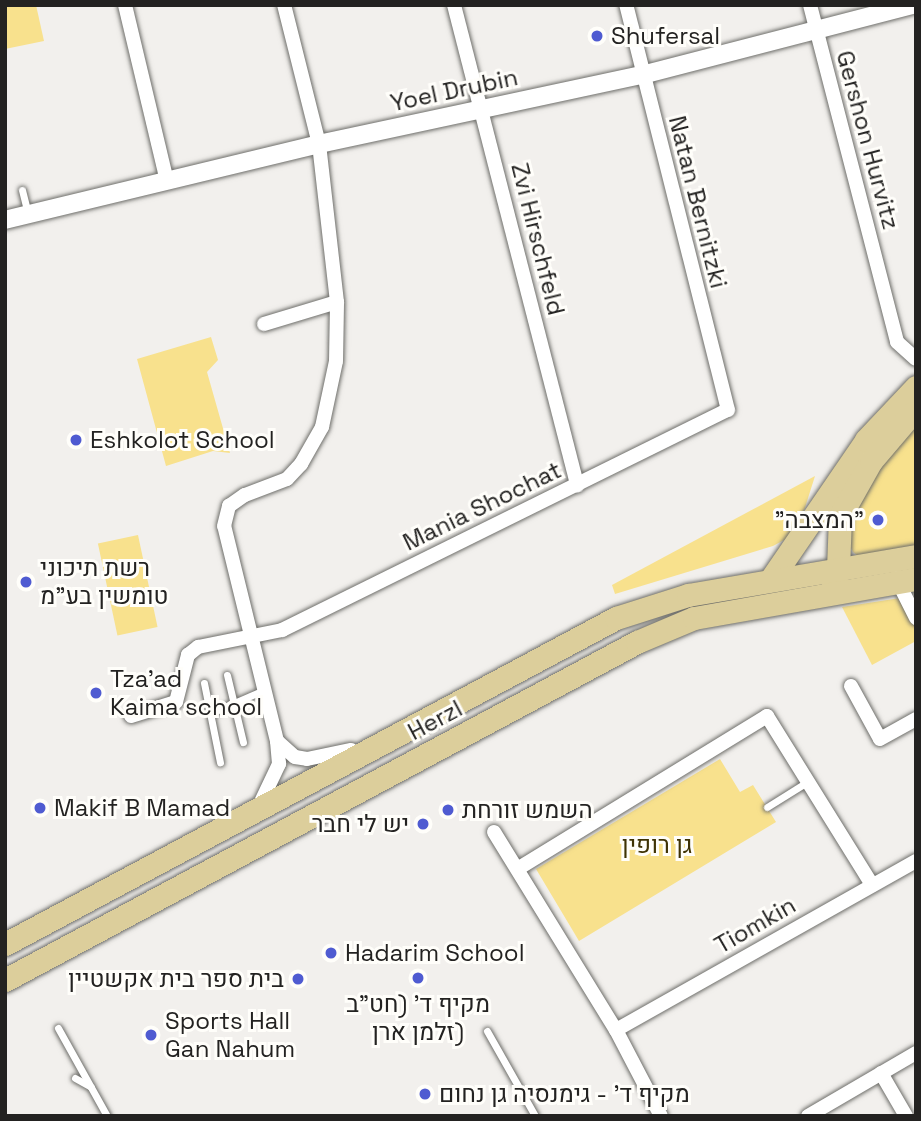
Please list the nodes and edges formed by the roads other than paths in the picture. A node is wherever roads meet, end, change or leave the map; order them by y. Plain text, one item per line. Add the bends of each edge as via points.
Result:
1 (125, 5) edge
2 (284, 5) edge
3 (454, 5) edge
4 (626, 5) edge
5 (810, 5) edge
6 (912, 5) edge
7 (816, 31) junction
8 (642, 75) junction
9 (482, 109) junction
10 (319, 144) junction
11 (167, 181) junction
12 (22, 190) dead end
13 (28, 214) junction
14 (5, 220) edge
15 (337, 302) junction
16 (264, 324) dead end
17 (916, 359) edge
18 (916, 387) edge
19 (916, 408) edge
20 (728, 410) joint
21 (577, 485) junction
22 (829, 494) junction
23 (910, 556) edge
24 (827, 570) junction
25 (771, 579) junction
26 (906, 580) edge
27 (829, 592) junction
28 (916, 618) edge
29 (253, 639) junction
30 (227, 675) dead end
31 (204, 683) dead end
32 (851, 686) dead end
33 (264, 690) junction
34 (234, 704) junction
35 (211, 713) junction
36 (131, 716) dead end
37 (916, 719) edge
38 (382, 739) junction
39 (277, 741) junction
40 (243, 742) dead end
41 (220, 762) dead end
42 (808, 782) junction
43 (259, 806) junction
44 (766, 807) dead end
45 (494, 832) dead end
46 (916, 861) edge
47 (519, 868) junction
48 (872, 884) junction
49 (5, 944) edge
50 (5, 980) edge
51 (58, 1028) dead end
52 (616, 1030) junction
53 (487, 1031) dead end
54 (916, 1053) edge
55 (881, 1073) junction
56 (75, 1078) dead end
57 (91, 1088) junction
58 (107, 1116) edge
59 (535, 1116) edge
60 (661, 1116) edge
61 (808, 1116) edge
62 (906, 1116) edge

1 - 11 street
2 - 10 street
3 - 9 street, Zvi Hirschfeld
4 - 8 street, Natan Bernitzki
5 - 7 street, Gershon Hurvitz
6 - 7 street, Yoel Drubin
7 - 8 street, Yoel Drubin
7 - 17 street, Gershon Hurvitz via 897,342
8 - 9 street, Yoel Drubin
8 - 20 street, Natan Bernitzki
9 - 10 street, Yoel Drubin
9 - 21 street, Zvi Hirschfeld
10 - 11 street, Yoel Drubin
10 - 15 street
11 - 13 street, Yoel Drubin
12 - 13 lane
13 - 14 street, Yoel Drubin
15 - 16 street
15 - 29 street via 335,361 322,426 287,479 229,506 224,526
18 - 22 main road via 866,440
19 - 24 main road via 848,498
20 - 21 street, Mania Shochat
21 - 29 street, Mania Shochat via 282,630
22 - 24 main road via 816,530
22 - 25 main road
23 - 24 main road, Herzl
23 - 26 street
24 - 25 main road, Herzl
24 - 27 main road
25 - 38 main road, Herzl via 688,595 616,618
26 - 27 main road, Herzl
26 - 28 street
27 - 50 main road, Herzl via 695,618 637,642
29 - 33 street
29 - 36 street, Mania Shochat via 198,647 188,655 176,702
30 - 34 lane
31 - 35 lane
32 - 37 street via 880,739
33 - 34 lane
33 - 39 street
34 - 35 lane
34 - 40 lane
35 - 41 lane
38 - 39 street via 339,755 307,759 295,757
38 - 43 main road, Herzl
39 - 43 street via 279,764
42 - 44 lane
42 - 47 street via 767,716
42 - 48 street
43 - 49 main road, Herzl
45 - 47 street
46 - 48 street, Tiomkin
47 - 52 street
48 - 52 street, Tiomkin
51 - 57 lane
52 - 60 street
53 - 59 lane
54 - 55 street
55 - 61 street
55 - 62 street
56 - 57 lane
57 - 58 lane

